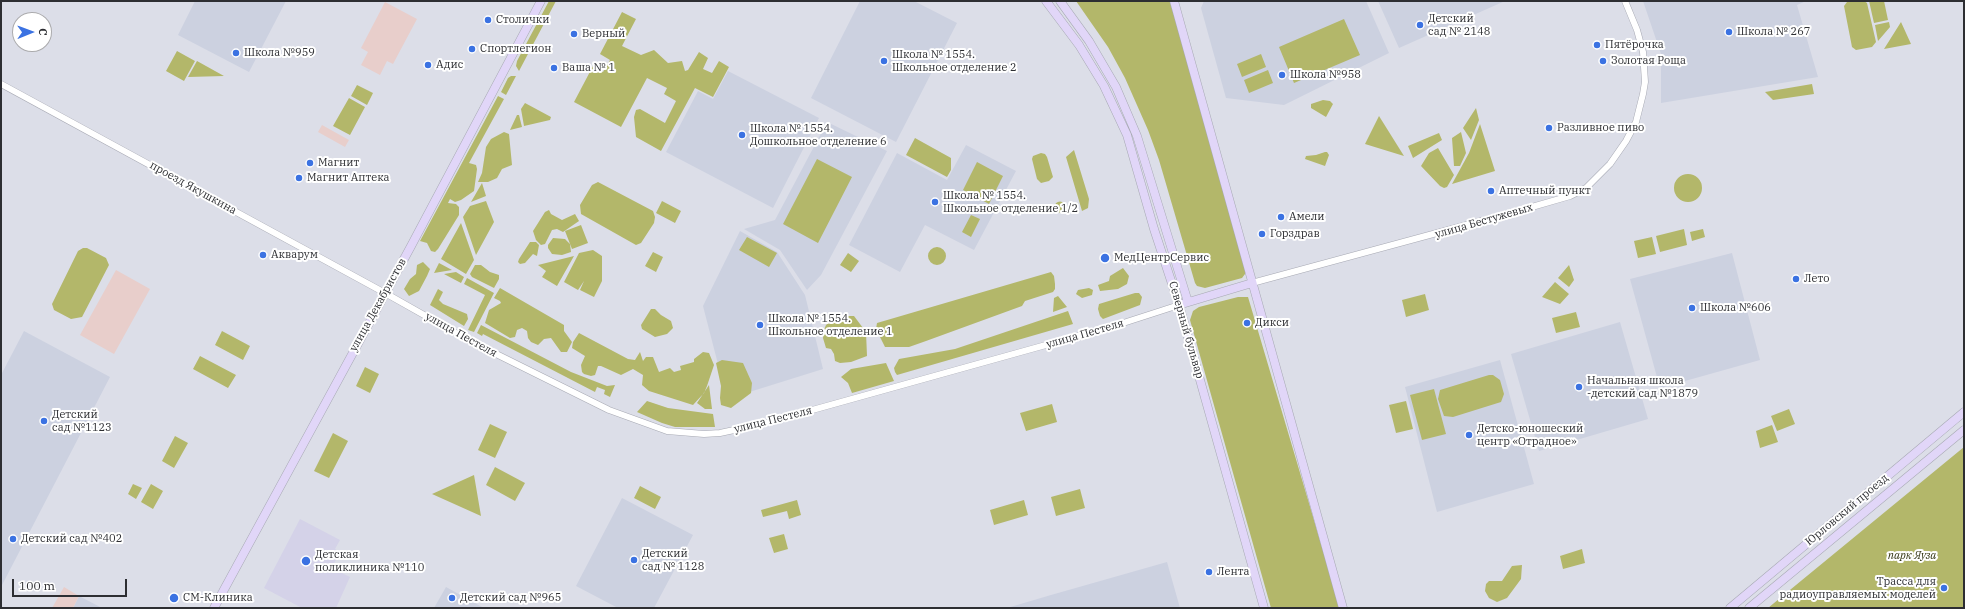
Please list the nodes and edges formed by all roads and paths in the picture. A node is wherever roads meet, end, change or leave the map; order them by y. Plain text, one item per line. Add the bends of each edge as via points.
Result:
1 (541, 1) edge
2 (1046, 1) edge
3 (1060, 1) edge
4 (1174, 1) edge
5 (1625, 1) edge
6 (1, 84) edge
7 (1252, 283) junction
8 (385, 293) junction
9 (1188, 302) junction
10 (1179, 305) junction
11 (1964, 412) edge
12 (1964, 430) edge
13 (214, 608) edge
14 (1264, 608) edge
15 (1343, 608) edge
16 (1730, 608) edge
17 (1749, 608) edge

1 - 8 main road, улица Декабристов
2 - 10 main road, Северный бульвар via 1104,86 1127,135
3 - 9 main road, Северный бульвар via 1089,41 1113,81 1137,136
4 - 7 main road
5 - 7 street, улица Бестужевых via 1643,52 1643,94 1636,122 1626,142 1610,164 1586,188 1570,196 1481,222
6 - 8 street, проезд Якушкина
7 - 9 main road, улица Бестужевых
7 - 15 main road
8 - 10 street, улица Пестеля via 470,341 609,410 658,429 685,434 728,432 796,415 1121,324
8 - 13 main road, улица Декабристов
9 - 10 main road, улица Бестужевых
10 - 14 main road, Северный бульвар
11 - 16 main road, Юрловский проезд
12 - 17 main road, Юрловский проезд

